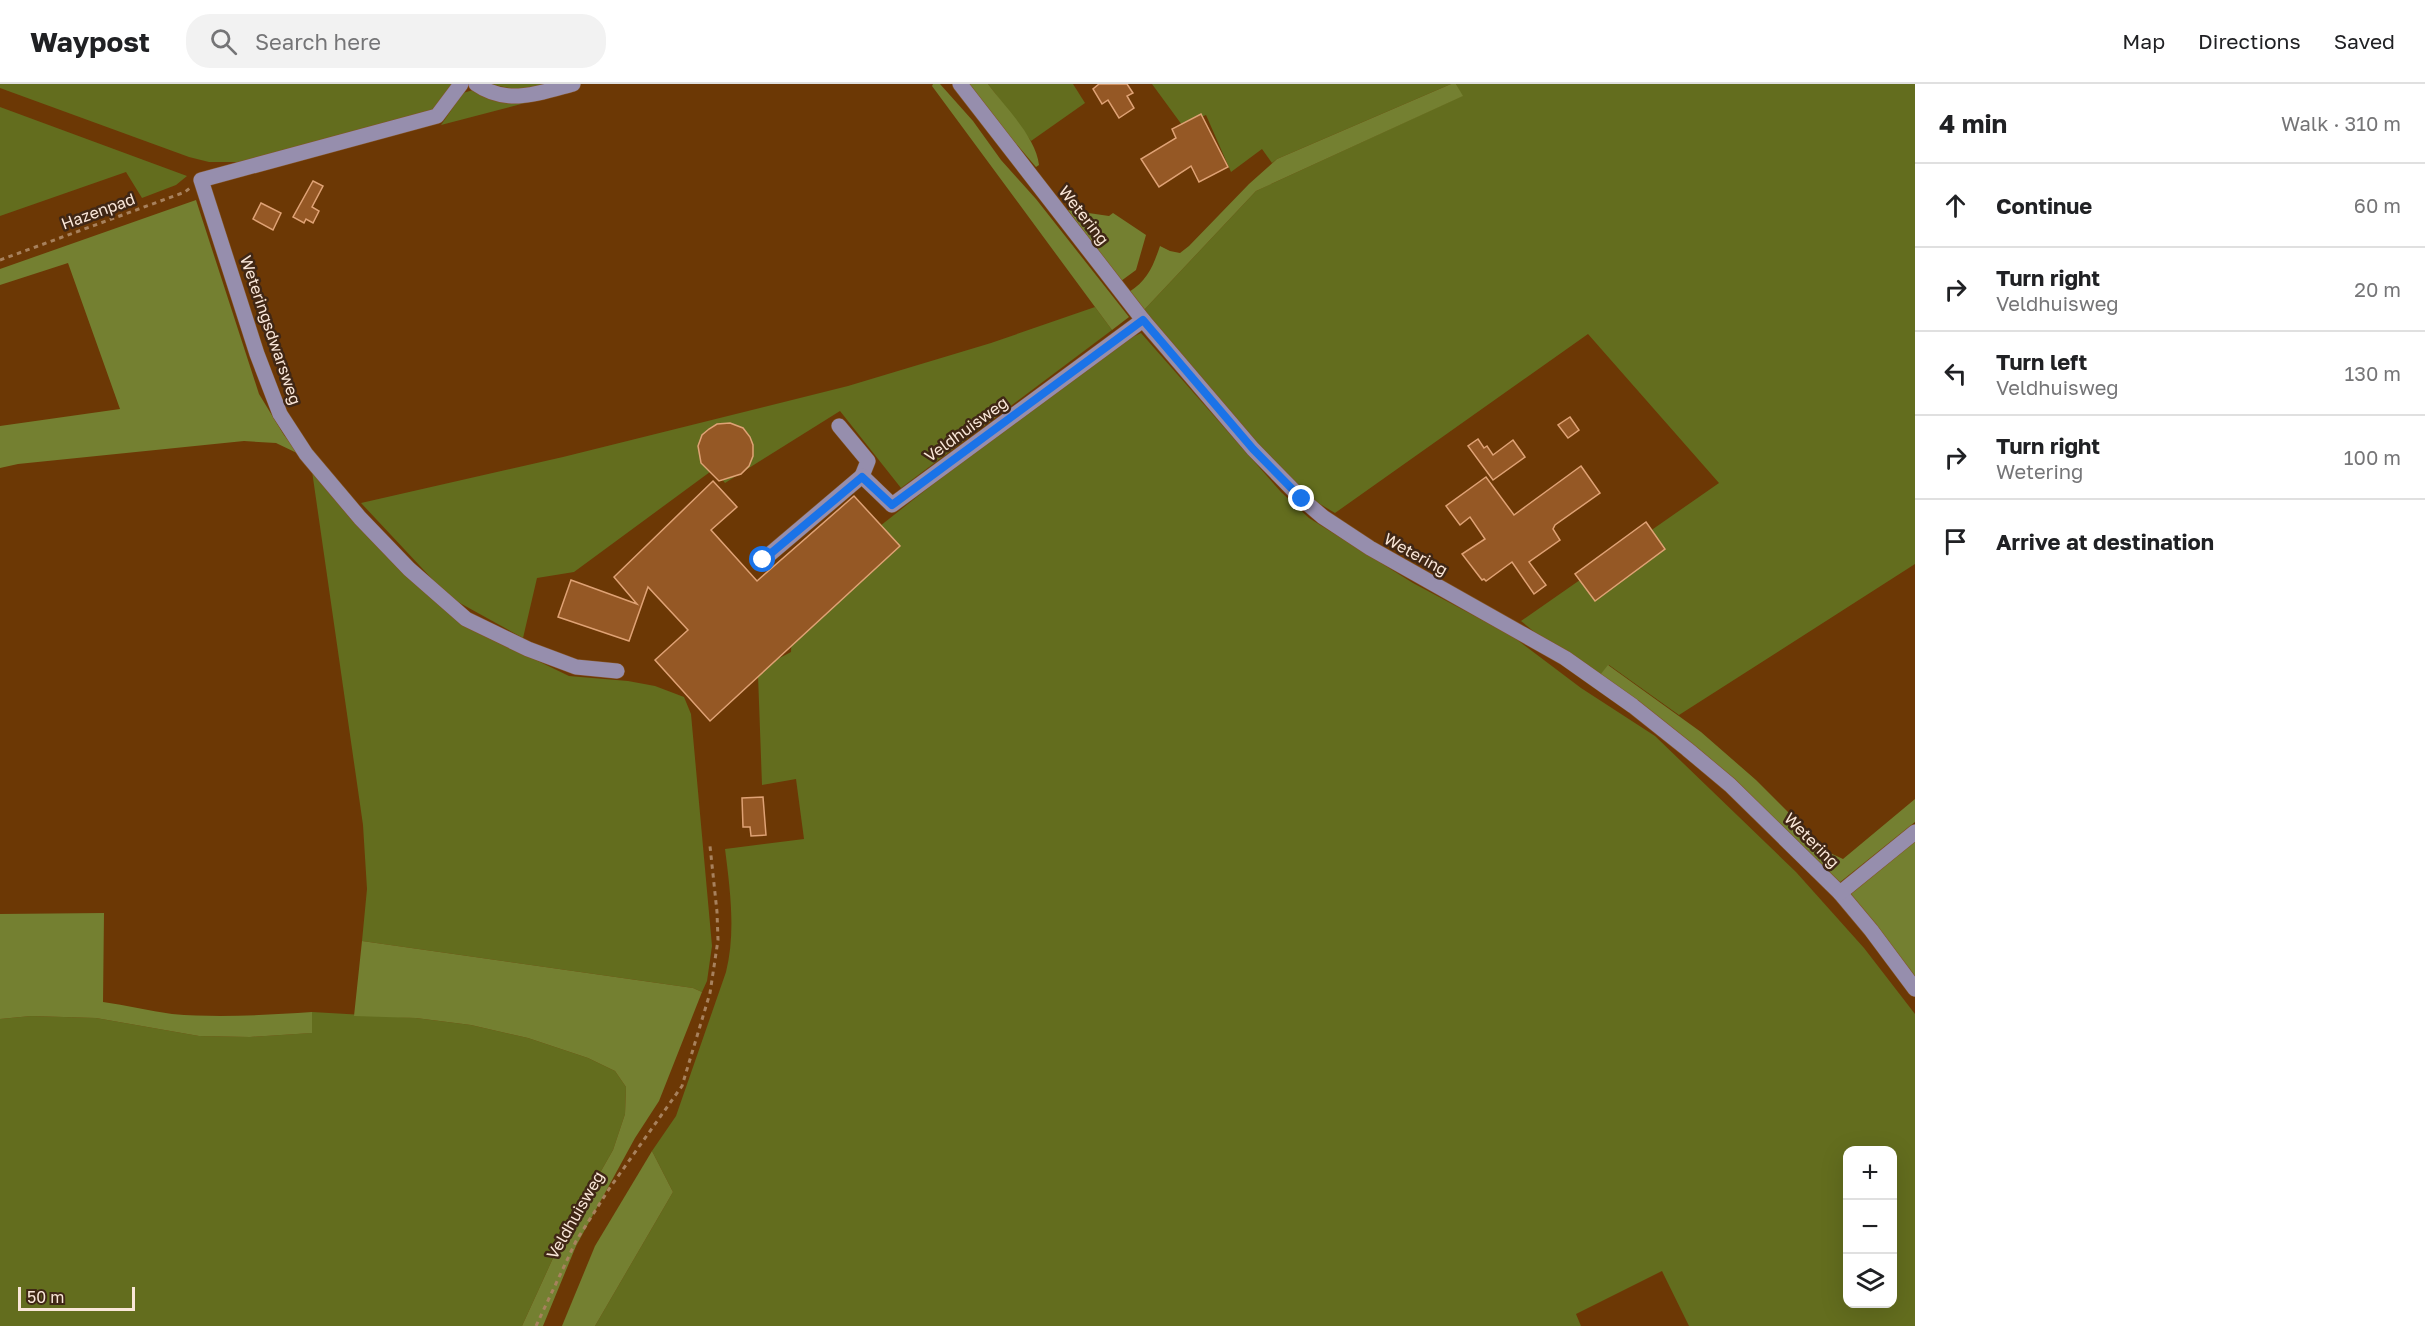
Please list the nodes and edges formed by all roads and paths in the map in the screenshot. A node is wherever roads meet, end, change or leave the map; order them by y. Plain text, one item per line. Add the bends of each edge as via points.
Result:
1 (461, 84) edge
2 (476, 84) edge
3 (573, 84) edge
4 (960, 84) edge
5 (201, 180) junction
6 (0, 260) edge
7 (1143, 320) junction
8 (839, 426) dead end
9 (862, 477) junction
10 (763, 560) dead end
11 (617, 671) dead end
12 (1915, 832) edge
13 (710, 846) dead end
14 (1840, 894) junction
15 (1915, 989) edge
16 (536, 1326) edge

1 - 5 street via 437,116
2 - 3 street via 486,91 522,97
4 - 7 street, Wetering
5 - 6 path, Hazenpad via 185,192
5 - 11 street, Weteringsdwarsweg via 280,414 306,454 360,518 466,619 576,668
7 - 9 street, Veldhuisweg via 892,505
7 - 14 street, Wetering via 1253,449 1309,505 1370,548 1565,658 1633,706 1730,785
8 - 9 street via 868,461
9 - 10 street
12 - 14 street
13 - 16 path, Veldhuisweg via 718,940 710,993 682,1086 576,1241
14 - 15 street, Wetering

